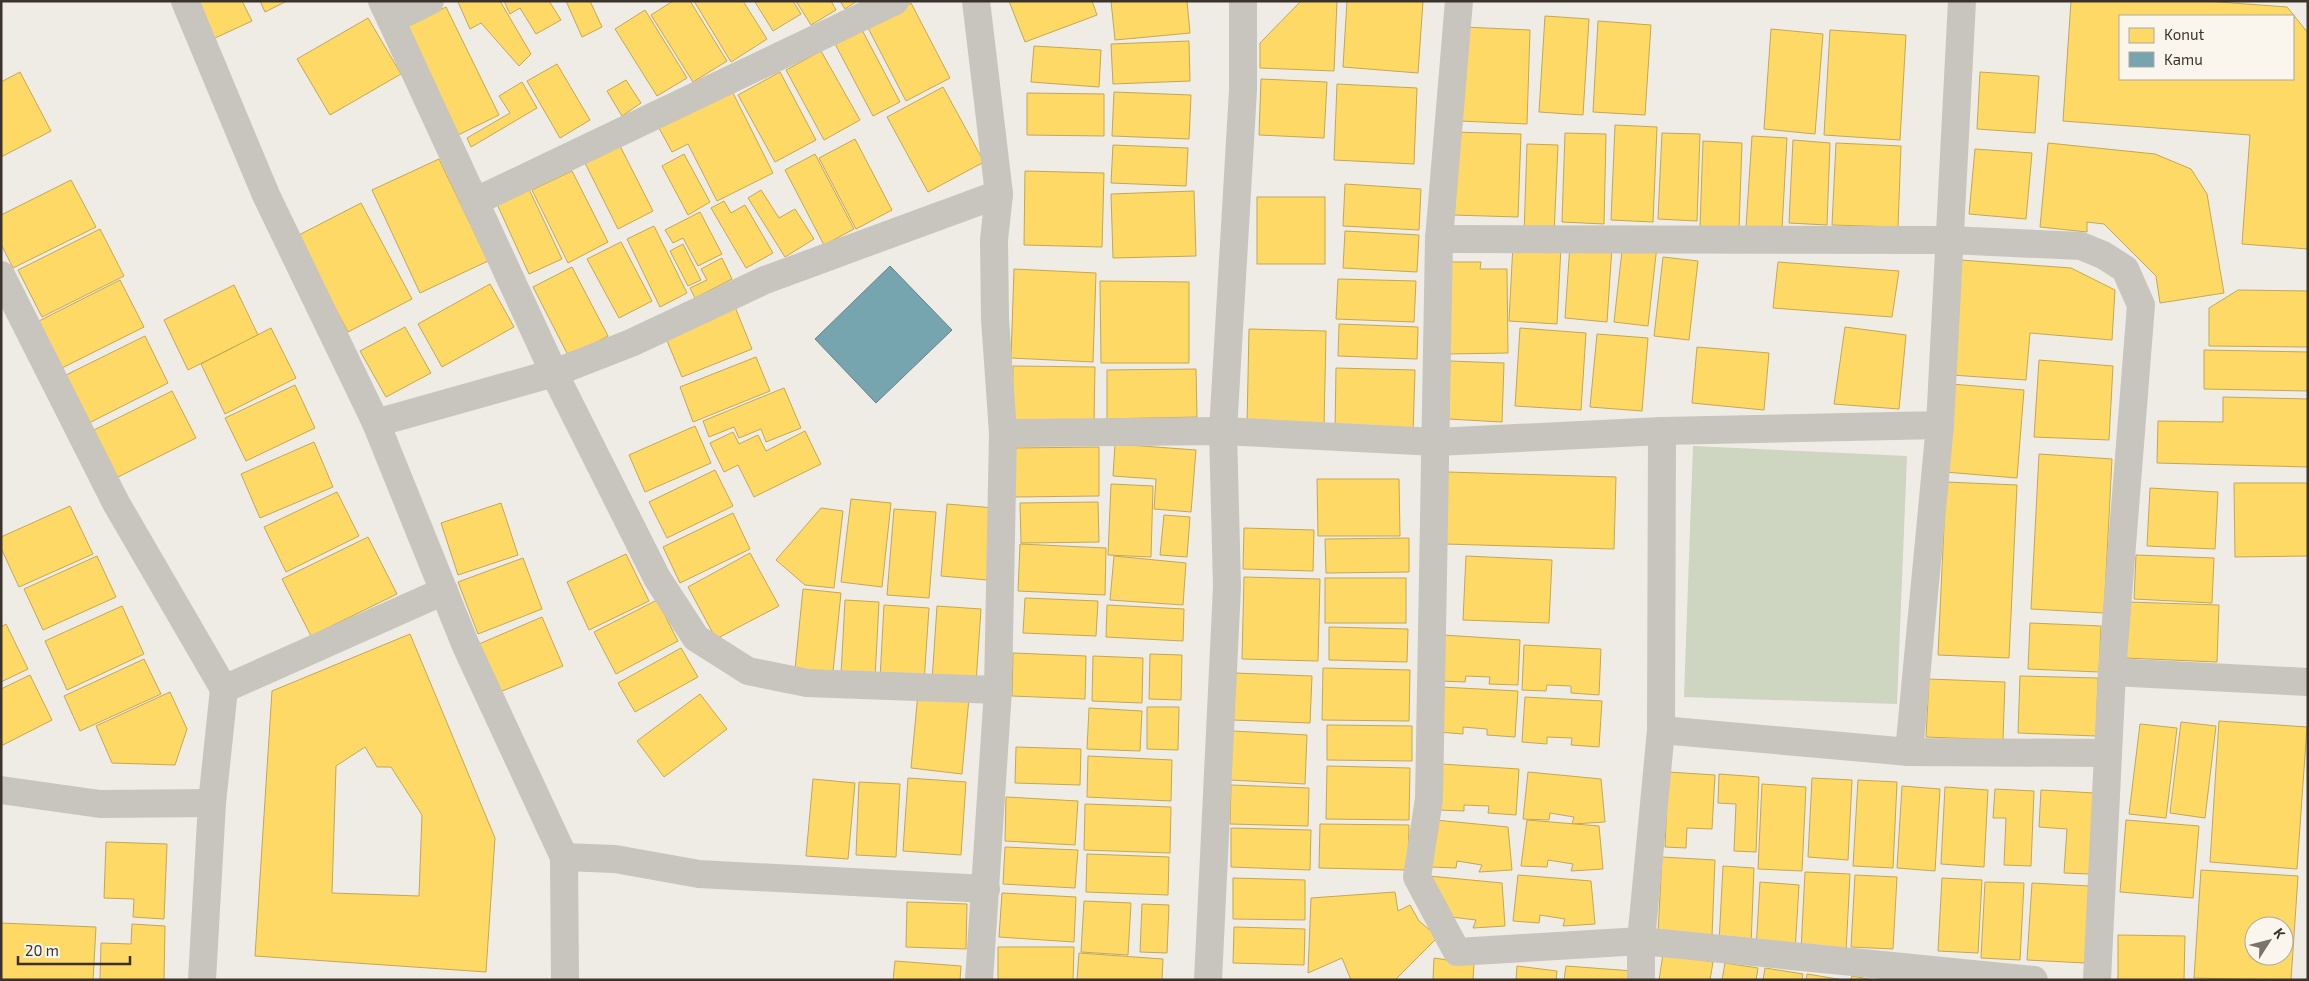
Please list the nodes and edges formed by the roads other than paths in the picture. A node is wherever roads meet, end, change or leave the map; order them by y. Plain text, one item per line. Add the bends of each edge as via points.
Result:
1 (185, 1) edge
2 (430, 1) edge
3 (895, 1) edge
4 (976, 1) edge
5 (1243, 1) edge
6 (1460, 1) edge
7 (1962, 1) edge
8 (387, 11) edge
9 (999, 194) junction
10 (474, 202) junction
11 (1439, 239) junction
12 (1949, 240) junction
13 (1, 275) edge
14 (554, 374) junction
15 (376, 423) junction
16 (1940, 425) junction
17 (1223, 431) junction
18 (1662, 431) junction
19 (1003, 433) junction
20 (1436, 442) junction
21 (444, 592) junction
22 (2112, 672) junction
23 (2308, 682) edge
24 (224, 689) junction
25 (998, 690) junction
26 (1661, 730) junction
27 (1909, 752) junction
28 (2108, 753) junction
29 (1, 790) edge
30 (212, 803) junction
31 (564, 857) junction
32 (986, 889) junction
33 (1641, 941) junction
34 (202, 980) edge
35 (565, 980) edge
36 (979, 980) edge
37 (1208, 980) edge
38 (1642, 980) edge
39 (2034, 980) edge
40 (2096, 980) edge

1 - 15 street via 266,195
2 - 8 street
3 - 10 street
4 - 9 street
5 - 17 street via 1243,90
6 - 11 street
7 - 12 street
8 - 10 street
9 - 14 street via 765,280 631,343
9 - 19 street via 994,240 995,319
10 - 14 street
11 - 12 street
11 - 20 street
12 - 16 street
12 - 22 street via 2081,246 2124,269 2141,305
13 - 24 street via 116,503
14 - 15 street
14 - 25 street via 657,578 696,638 748,671 808,683
15 - 21 street
16 - 18 street
16 - 27 street
17 - 19 street
17 - 20 street
17 - 37 street via 1227,587
18 - 20 street
18 - 26 street
19 - 25 street
20 - 33 street via 1429,800 1417,877 1456,952
21 - 24 street
21 - 31 street
22 - 23 street
22 - 28 street
24 - 30 street
25 - 32 street
26 - 27 street
26 - 33 street
27 - 28 street
28 - 40 street
29 - 30 street via 100,804
30 - 34 street
31 - 32 street via 614,859 699,874
31 - 35 street
32 - 36 street
33 - 38 street
33 - 39 street

